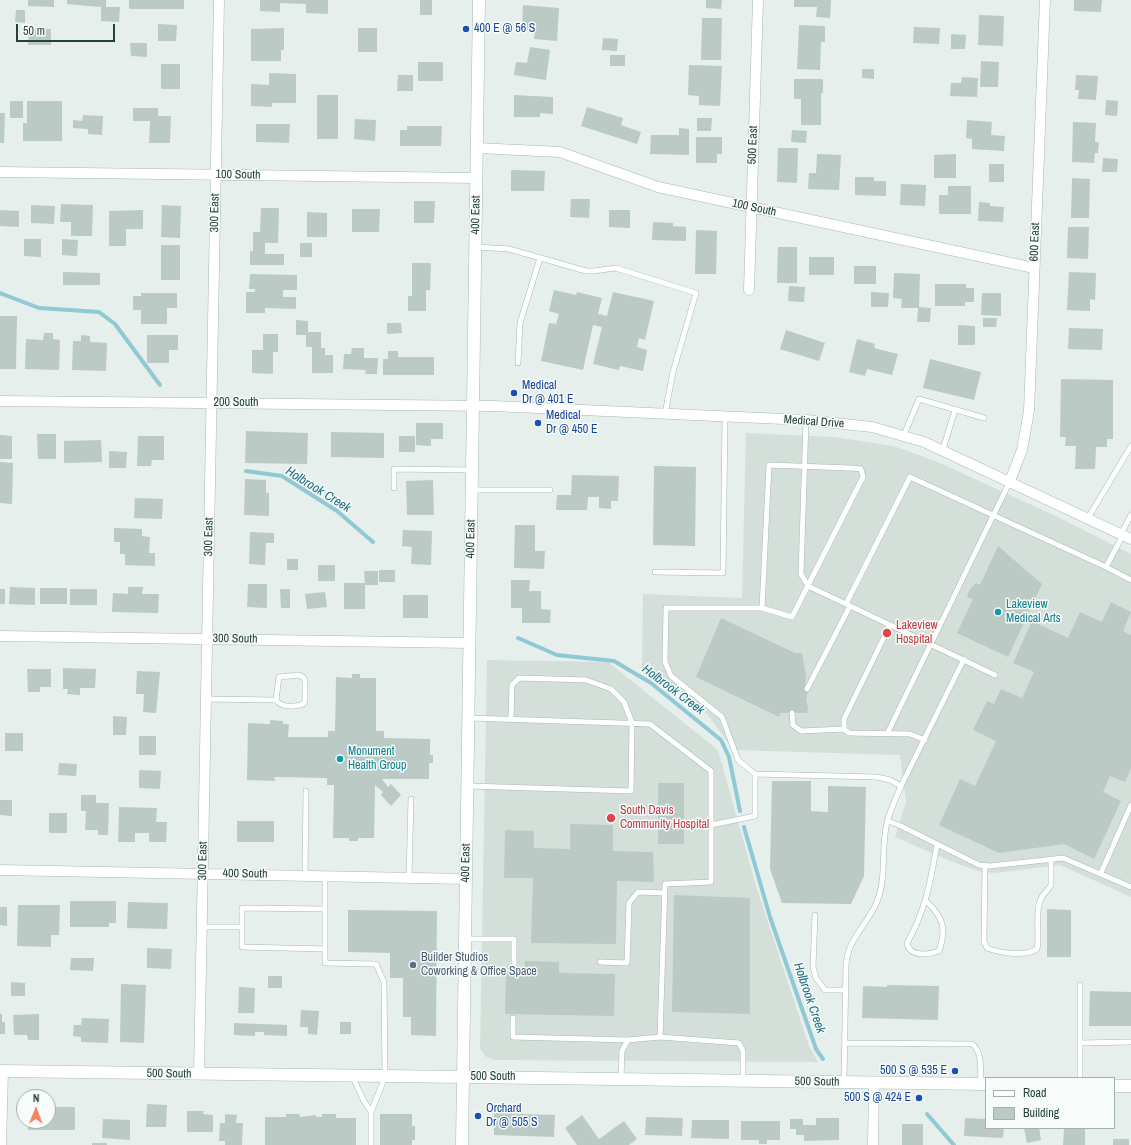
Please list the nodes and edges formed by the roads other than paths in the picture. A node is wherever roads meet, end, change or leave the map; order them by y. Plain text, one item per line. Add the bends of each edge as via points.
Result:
1 (219, 0) edge
2 (480, 0) edge
3 (758, 0) edge
4 (1045, 0) edge
5 (477, 148) junction
6 (0, 172) edge
7 (216, 174) junction
8 (477, 178) junction
9 (750, 207) junction
10 (475, 247) junction
11 (540, 258) junction
12 (1034, 268) junction
13 (749, 290) dead end
14 (518, 363) dead end
15 (0, 401) edge
16 (212, 403) junction
17 (473, 406) junction
18 (955, 410) junction
19 (665, 414) junction
20 (725, 417) junction
21 (984, 418) dead end
22 (806, 420) junction
23 (904, 435) junction
24 (1131, 446) edge
25 (943, 449) junction
26 (804, 466) junction
27 (472, 470) junction
28 (1010, 482) junction
29 (394, 488) dead end
30 (472, 490) junction
31 (550, 490) dead end
32 (994, 515) junction
33 (1131, 515) edge
34 (1088, 518) junction
35 (1125, 536) edge
36 (1106, 567) junction
37 (655, 572) dead end
38 (1131, 580) edge
39 (808, 586) junction
40 (848, 605) junction
41 (762, 608) junction
42 (890, 624) junction
43 (0, 636) edge
44 (207, 639) junction
45 (469, 643) junction
46 (930, 644) junction
47 (964, 659) junction
48 (995, 675) dead end
49 (807, 689) dead end
50 (206, 699) junction
51 (276, 700) junction
52 (792, 712) dead end
53 (468, 718) junction
54 (511, 720) junction
55 (632, 724) junction
56 (844, 729) junction
57 (887, 734) junction
58 (925, 740) junction
59 (755, 774) junction
60 (467, 786) junction
61 (901, 786) junction
62 (306, 791) dead end
63 (410, 799) dead end
64 (1131, 805) edge
65 (888, 821) junction
66 (711, 825) junction
67 (937, 844) junction
68 (1051, 859) junction
69 (985, 866) junction
70 (0, 870) edge
71 (203, 874) junction
72 (1101, 874) junction
73 (305, 876) junction
74 (325, 876) junction
75 (409, 878) junction
76 (466, 878) junction
77 (1131, 887) edge
78 (665, 894) junction
79 (926, 901) junction
80 (325, 909) junction
81 (815, 915) dead end
82 (202, 927) junction
83 (242, 927) junction
84 (465, 939) junction
85 (325, 948) junction
86 (600, 962) dead end
87 (514, 968) dead end
88 (1080, 985) dead end
89 (846, 990) junction
90 (513, 1018) dead end
91 (660, 1038) junction
92 (628, 1040) junction
93 (1131, 1042) edge
94 (845, 1043) junction
95 (1080, 1044) junction
96 (1, 1071) edge
97 (199, 1074) junction
98 (352, 1076) junction
99 (385, 1077) junction
100 (462, 1077) junction
101 (1080, 1077) edge
102 (621, 1079) junction
103 (743, 1081) junction
104 (844, 1082) junction
105 (874, 1083) junction
106 (983, 1084) edge
107 (1115, 1086) edge
108 (1131, 1086) edge
109 (371, 1112) junction
110 (1, 1145) edge
111 (371, 1145) edge
112 (462, 1145) edge
113 (873, 1145) edge

1 - 7 street, 300 East
2 - 5 main road, 400 East
3 - 9 street, 500 East
4 - 12 street, 600 East
5 - 8 main road, 400 East
5 - 9 street, 100 South via 560,152 647,184
6 - 7 street, 100 South
7 - 8 street, 100 South
7 - 16 street, 300 East
8 - 10 main road, 400 East
9 - 12 street, 100 South
9 - 13 street, 500 East
10 - 11 lane via 509,249
10 - 17 main road, 400 East
11 - 14 lane via 520,323
11 - 19 lane via 586,271 616,268 696,293 673,372
12 - 28 street, 600 East via 1028,424
15 - 16 street, 200 South
16 - 17 street, 200 South
16 - 44 street, 300 East
17 - 19 street, Medical Drive
17 - 27 main road, 400 East
18 - 21 lane
18 - 23 lane via 919,399
18 - 25 lane
19 - 20 street, Medical Drive
20 - 22 street, Medical Drive
20 - 37 lane via 723,573
22 - 23 street, Medical Drive via 856,425
22 - 26 lane
23 - 25 street, Medical Drive
24 - 34 lane
25 - 28 street, Medical Drive
26 - 39 lane via 801,574
26 - 39 lane via 861,469 863,477
26 - 41 lane via 769,465
27 - 29 lane via 394,469
27 - 30 main road, 400 East
28 - 32 lane
28 - 34 street, Medical Drive
30 - 31 lane
30 - 45 main road, 400 East
32 - 36 lane
32 - 40 lane via 910,477
32 - 46 lane
33 - 35 lane
34 - 35 street, Medical Drive
35 - 36 lane
36 - 38 lane
39 - 40 lane
39 - 41 lane via 792,617
40 - 42 lane
40 - 49 lane
41 - 59 lane via 666,608 665,662 671,676 722,717 738,760
42 - 46 lane
42 - 56 lane via 844,719
43 - 44 street, 300 South
44 - 45 street, 300 South
44 - 50 street, 300 East
45 - 53 main road, 400 East
46 - 47 lane
46 - 57 lane
47 - 48 lane
47 - 58 lane
50 - 51 lane
50 - 71 street, 300 East
51 - 51 lane via 278,677 303,677 303,704 282,705
52 - 56 lane via 793,725 801,732
53 - 54 lane
53 - 60 main road, 400 East
54 - 55 lane
54 - 55 lane via 512,685 519,678 586,680 611,689 624,702
55 - 60 lane via 631,791
55 - 66 lane via 650,724 711,772
56 - 57 lane via 849,733
57 - 58 lane via 910,734
58 - 61 lane
59 - 61 lane via 877,777
59 - 66 lane via 755,816
60 - 76 main road, 400 East
61 - 65 lane
62 - 73 lane
63 - 75 lane
64 - 72 lane
65 - 67 lane
65 - 89 lane via 884,835 882,886 875,906 848,949
66 - 78 lane via 711,882 665,884
67 - 69 lane
67 - 79 lane
68 - 69 lane
68 - 69 lane via 1051,885 1039,903 1037,950 1031,953 998,952 987,948 984,941
68 - 72 lane via 1063,858
70 - 71 street, 400 South
71 - 73 street, 400 South
71 - 82 street, 300 East
72 - 77 lane
73 - 74 street, 400 South
74 - 75 street, 400 South
74 - 80 lane
75 - 76 street, 400 South
76 - 84 main road, 400 East
78 - 86 lane via 638,892 629,904 627,963
78 - 91 lane
79 - 79 lane via 907,944 912,953 931,954 939,951 943,925 936,910
80 - 83 lane via 242,908
80 - 85 lane
81 - 89 lane via 813,967 816,978 825,990
82 - 83 lane
82 - 97 street, 300 East
83 - 85 lane via 242,947
84 - 87 lane via 514,939
84 - 100 main road, 400 East
85 - 99 lane via 325,963 376,964 384,982
88 - 95 lane
89 - 94 lane
90 - 92 lane via 513,1037
91 - 92 lane
91 - 103 lane via 739,1043 743,1051
92 - 102 lane via 622,1051
93 - 95 lane
94 - 104 lane
94 - 106 lane via 972,1044 979,1056
95 - 101 lane
96 - 97 main road, 500 South
96 - 110 street
97 - 98 main road, 500 South
98 - 99 main road, 500 South
98 - 109 lane
99 - 100 main road, 500 South
99 - 109 lane
100 - 102 main road, 500 South
100 - 112 main road, 400 East
102 - 103 main road, 500 South
103 - 104 main road, 500 South
104 - 105 main road, 500 South
105 - 106 main road, 500 South
105 - 113 street
107 - 108 main road
109 - 111 lane

